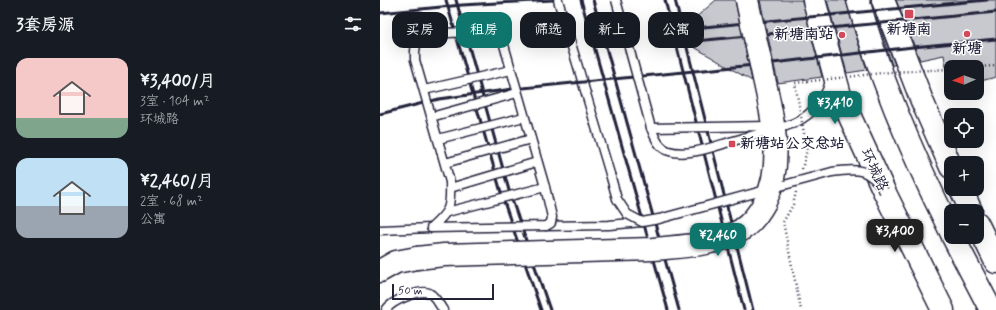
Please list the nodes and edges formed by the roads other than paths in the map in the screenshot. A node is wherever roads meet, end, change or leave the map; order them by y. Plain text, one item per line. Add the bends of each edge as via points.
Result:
1 (558, 0) edge
2 (616, 0) edge
3 (747, 0) edge
4 (814, 0) edge
5 (858, 0) edge
6 (883, 0) edge
7 (825, 43) junction
8 (511, 70) junction
9 (424, 90) junction
10 (517, 93) junction
11 (431, 116) junction
12 (524, 117) junction
13 (786, 126) junction
14 (651, 128) junction
15 (438, 139) junction
16 (531, 139) junction
17 (946, 156) edge
18 (538, 162) junction
19 (445, 163) junction
20 (545, 187) junction
21 (450, 188) junction
22 (884, 191) junction
23 (446, 212) junction
24 (944, 217) edge
25 (642, 222) junction
26 (546, 226) junction
27 (431, 228) junction
28 (380, 230) edge
29 (984, 237) edge
30 (958, 244) edge
31 (996, 262) edge
32 (380, 270) edge
33 (940, 304) edge
34 (988, 305) edge
35 (386, 310) edge
36 (443, 310) edge

1 - 25 lane, bridge via 617,199 627,214
2 - 14 lane, bridge
3 - 32 street, bridge via 772,119 776,151 769,195 754,220 742,229 715,241 682,246 444,255 396,262
4 - 7 street, 环城路
5 - 24 street via 897,113
6 - 17 street via 922,102
7 - 13 lane, bridge via 832,73 827,91 814,109
7 - 22 street, 环城路, bridge via 840,95
8 - 9 lane, bridge
8 - 9 lane, bridge via 502,38 490,32 432,34 420,38 415,46 415,60
8 - 10 lane, bridge
9 - 11 lane, bridge
10 - 11 lane, bridge
10 - 12 lane, bridge
11 - 15 lane, bridge
12 - 15 lane, bridge
12 - 16 lane, bridge
13 - 14 lane, bridge
13 - 14 lane, bridge via 697,151 681,153 660,146
15 - 19 lane, bridge
16 - 18 lane, bridge
16 - 19 lane, bridge
18 - 20 lane, bridge
18 - 21 lane, bridge
19 - 21 lane, bridge
20 - 23 lane, bridge
20 - 26 lane, bridge via 552,217 551,223
21 - 23 lane, bridge via 451,200
22 - 25 lane, bridge via 876,179 864,172 850,169
22 - 33 street, 环城路
23 - 27 lane, bridge
25 - 26 lane, bridge
26 - 27 lane, bridge
27 - 28 lane
29 - 31 street
30 - 34 street
35 - 36 lane via 394,302 425,291 432,294

